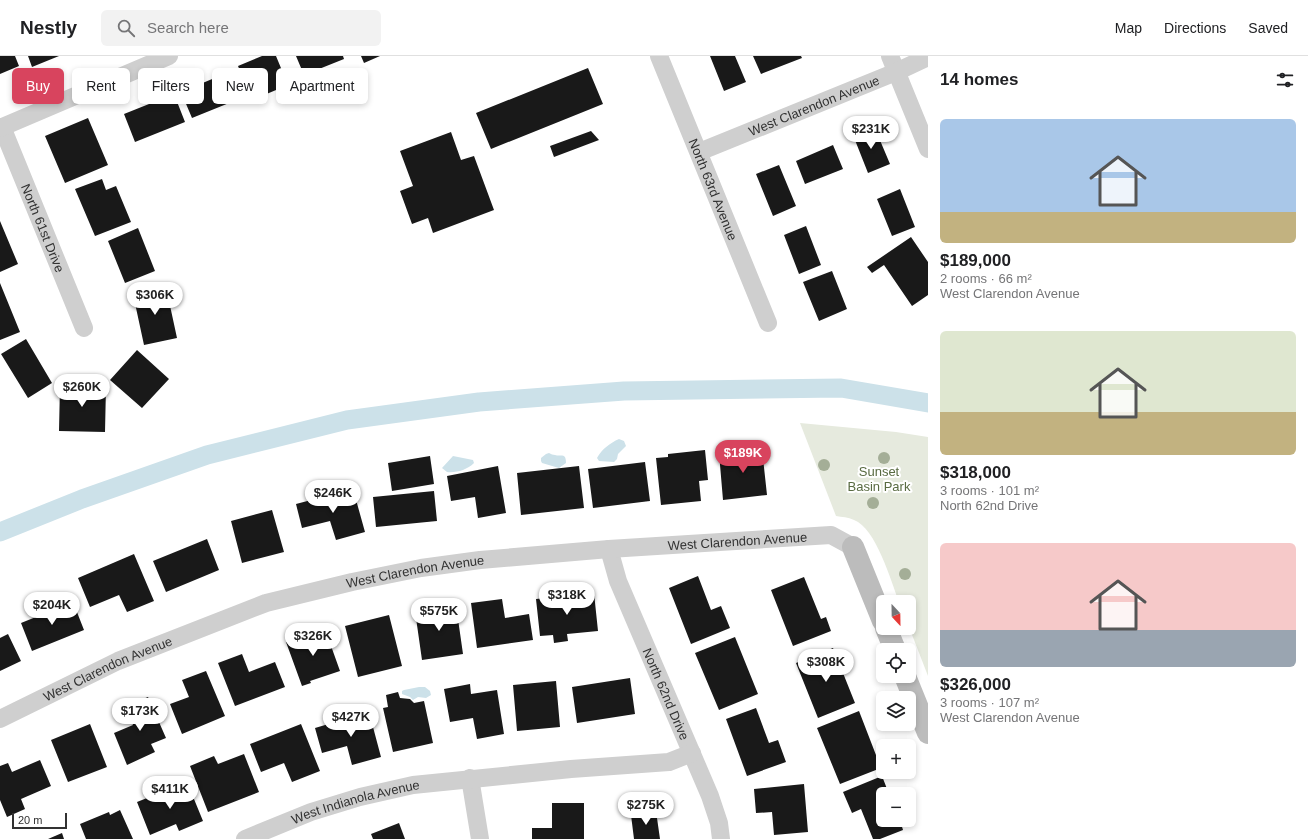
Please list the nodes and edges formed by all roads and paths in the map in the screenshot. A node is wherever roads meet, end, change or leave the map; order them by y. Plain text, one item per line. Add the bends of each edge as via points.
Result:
1 (169, 56) edge
2 (659, 56) edge
3 (928, 57) edge
4 (893, 64) edge
5 (1, 128) edge
6 (928, 149) edge
7 (699, 152) junction
8 (768, 323) dead end
9 (84, 328) dead end
10 (854, 547) joint
11 (609, 549) junction
12 (876, 602) edge
13 (908, 683) edge
14 (0, 719) edge
15 (928, 733) edge
16 (692, 753) junction
17 (470, 778) junction
18 (245, 839) edge
19 (480, 839) edge
20 (721, 839) edge

1 - 5 street
2 - 7 street, North 63rd Avenue
3 - 4 street, West Clarendon Avenue
4 - 6 street
4 - 7 street, West Clarendon Avenue
5 - 9 street, North 61st Drive
7 - 8 street, North 63rd Avenue
10 - 11 street, West Clarendon Avenue via 831,535
10 - 12 street
11 - 14 street, West Clarendon Avenue via 480,560 421,568 266,603 118,661
11 - 16 street, North 62nd Drive via 618,581
13 - 15 street
16 - 17 street, West Indianola Avenue via 669,762
16 - 20 street, North 62nd Drive via 710,796 719,823
17 - 18 street, West Indianola Avenue via 413,785 360,797 312,812
17 - 19 street

